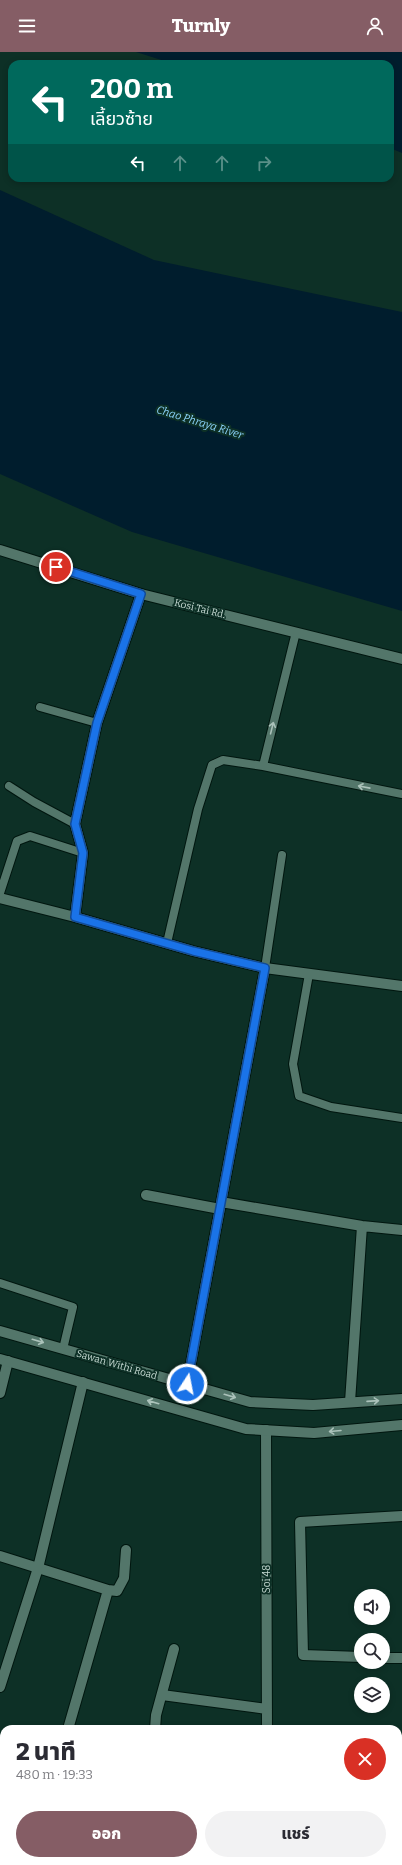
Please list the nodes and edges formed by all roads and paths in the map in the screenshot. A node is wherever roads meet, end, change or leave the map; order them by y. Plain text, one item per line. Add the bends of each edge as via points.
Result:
1 (0, 550) edge
2 (141, 594) junction
3 (296, 632) junction
4 (402, 659) edge
5 (40, 707) dead end
6 (97, 723) junction
7 (263, 766) junction
8 (9, 786) dead end
9 (402, 794) edge
10 (75, 824) junction
11 (83, 853) junction
12 (282, 855) dead end
13 (0, 893) edge
14 (0, 898) edge
15 (75, 917) junction
16 (167, 943) junction
17 (265, 968) junction
18 (309, 974) junction
19 (402, 986) edge
20 (402, 1118) edge
21 (146, 1194) dead end
22 (220, 1206) junction
23 (362, 1226) junction
24 (402, 1230) edge
25 (0, 1283) edge
26 (0, 1331) edge
27 (63, 1349) junction
28 (4, 1360) edge
29 (83, 1382) junction
30 (187, 1384) junction
31 (0, 1394) edge
32 (402, 1398) edge
33 (350, 1402) junction
34 (402, 1425) edge
35 (266, 1430) junction
36 (402, 1516) edge
37 (126, 1550) dead end
38 (0, 1556) edge
39 (38, 1568) junction
40 (108, 1590) junction
41 (174, 1649) dead end
42 (354, 1657) edge
43 (390, 1658) edge
44 (402, 1658) edge
45 (0, 1687) edge
46 (162, 1695) junction
47 (267, 1709) junction
48 (69, 1725) edge
49 (155, 1725) edge
50 (267, 1725) edge

1 - 2 street, Kosi Tai Rd.
2 - 3 street, Kosi Tai Rd.
2 - 6 street
3 - 4 street, Kosi Tai Rd.
7 -> 3 lane
5 - 6 lane
6 - 10 street
9 -> 7 lane
7 - 16 lane via 223,760 212,765 198,810
8 - 10 lane
10 - 11 street
11 - 13 lane via 30,836 17,841
11 - 15 street
12 - 17 lane
14 - 15 street
15 - 16 street
16 - 17 street
17 - 18 street
17 - 22 street
18 - 19 street
18 - 20 lane via 293,1064 299,1096 331,1107
21 - 22 street
22 - 23 street
22 - 30 street
23 - 24 street
23 - 33 street
25 - 27 lane via 73,1307
26 -> 27 street, Sawan Withi Road
27 - 30 street, Sawan Withi Road
28 - 29 street
28 - 31 street
35 -> 29 street via 246,1429
29 - 39 street
30 -> 33 street, Sawan Withi Road via 250,1402 313,1405
33 -> 32 street, Sawan Withi Road
34 -> 35 street via 314,1432
35 - 47 street, Soi 48
36 - 42 street via 300,1522 303,1655
37 - 40 street via 124,1578 117,1591
38 - 39 street
39 - 40 street
39 - 45 street
40 - 48 street
41 - 46 street
43 - 44 street
46 - 47 street
46 - 49 street
47 - 50 street, Soi 48

